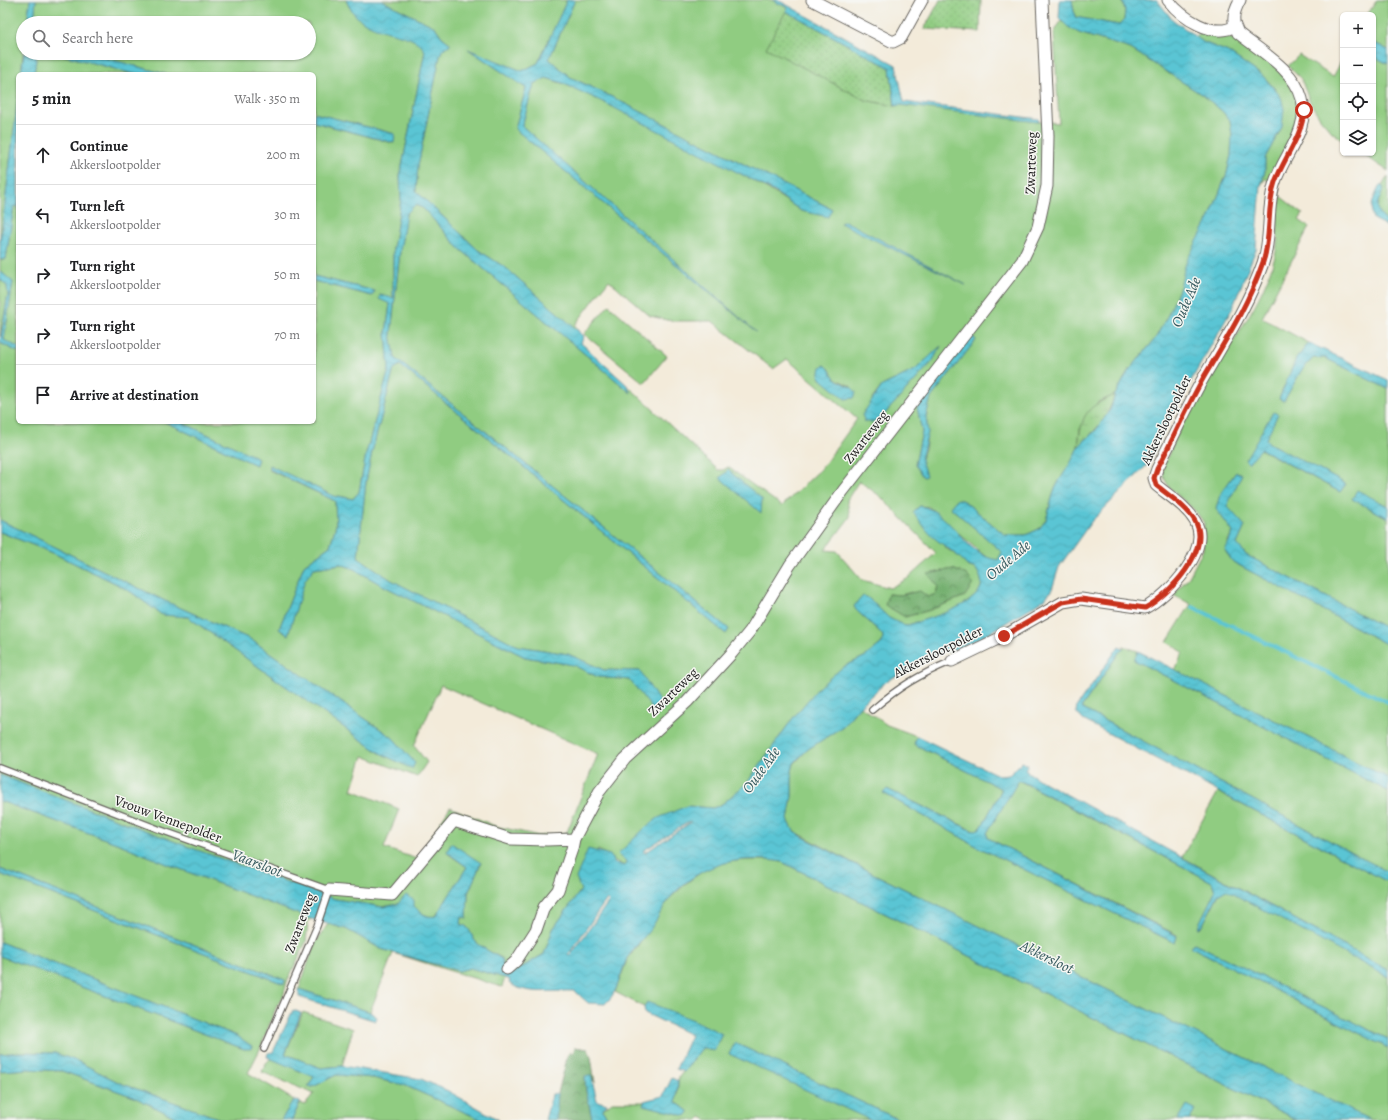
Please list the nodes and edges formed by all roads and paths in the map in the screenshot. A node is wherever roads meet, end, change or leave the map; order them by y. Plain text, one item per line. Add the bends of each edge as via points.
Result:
1 (812, 0) edge
2 (922, 0) edge
3 (1042, 0) edge
4 (1168, 0) edge
5 (1240, 0) edge
6 (1235, 26) junction
7 (952, 661) joint
8 (872, 710) dead end
9 (0, 768) edge
10 (574, 839) junction
11 (329, 890) junction
12 (507, 969) dead end
13 (264, 1048) dead end

1 - 2 street via 893,42 901,38
3 - 10 street, Zwarteweg via 1048,136 1047,186 1038,227 1025,256 843,491 790,565 750,631 687,702 626,759 599,792
4 - 6 street via 1189,19 1210,29 1228,30
5 - 6 street via 1233,22
6 - 7 street, Akkerslootpolder via 1238,33 1276,62 1291,78 1302,97 1304,120 1271,194 1264,260 1254,287 1243,312 1192,398 1154,478 1156,485 1187,510 1195,521 1199,531 1199,542 1195,551 1172,588 1145,608 1081,599 1063,602 1004,636
7 - 8 lane, Akkerslootpolder via 918,676
9 - 11 lane, Vrouw Vennepolder via 158,829
10 - 11 street, Zwarteweg via 510,839 454,821 392,895
10 - 12 street, Zwarteweg via 558,890 544,907 536,930 516,961
11 - 13 lane, Zwarteweg

